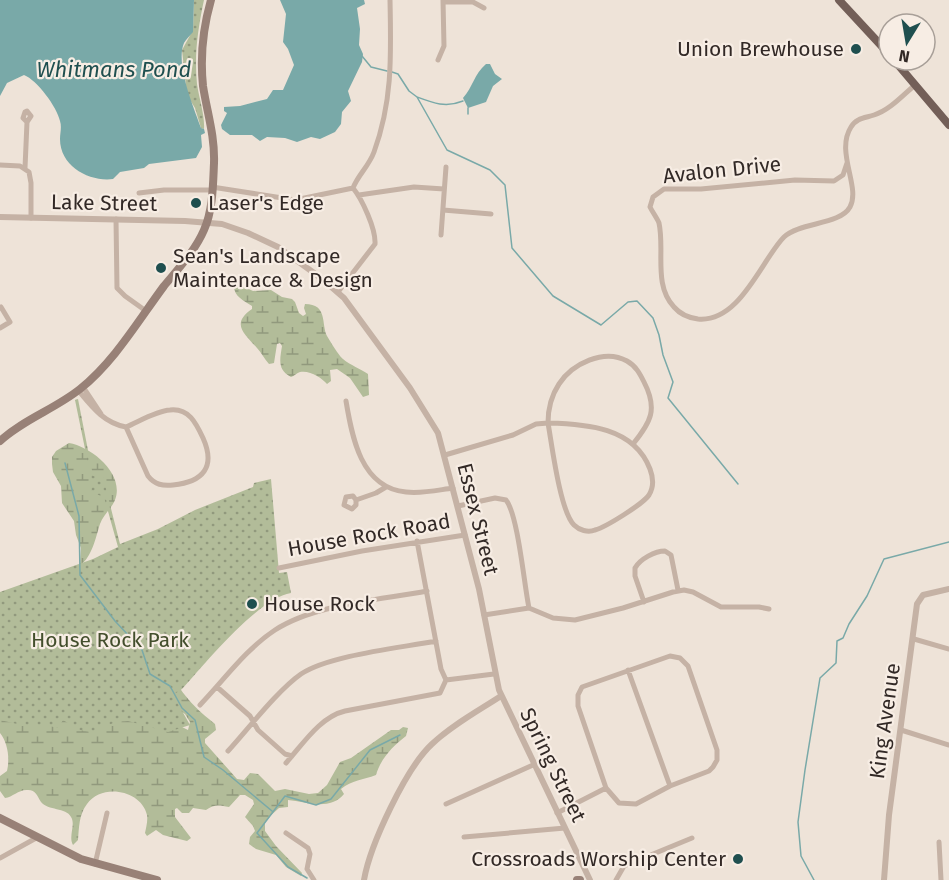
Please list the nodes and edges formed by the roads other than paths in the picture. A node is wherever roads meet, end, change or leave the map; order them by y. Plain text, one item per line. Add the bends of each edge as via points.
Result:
1 (211, 0) edge
2 (390, 0) edge
3 (839, 0) edge
4 (443, 1) edge
5 (484, 8) dead end
6 (877, 41) edge
7 (438, 60) dead end
8 (904, 72) edge
9 (915, 85) junction
10 (27, 122) dead end
11 (949, 125) edge
12 (847, 164) junction
13 (0, 165) edge
14 (446, 167) dead end
15 (25, 168) junction
16 (352, 188) junction
17 (212, 189) junction
18 (444, 189) junction
19 (139, 193) dead end
20 (358, 195) junction
21 (443, 210) junction
22 (491, 214) dead end
23 (0, 217) edge
24 (31, 218) junction
25 (116, 219) junction
26 (207, 222) junction
27 (441, 235) dead end
28 (338, 292) junction
29 (0, 308) edge
30 (146, 311) junction
31 (0, 328) edge
32 (81, 388) junction
33 (346, 401) dead end
34 (548, 423) junction
35 (126, 427) junction
36 (0, 441) edge
37 (633, 444) junction
38 (444, 454) junction
39 (386, 487) junction
40 (453, 488) junction
41 (356, 500) dead end
42 (458, 506) junction
43 (465, 534) junction
44 (417, 542) junction
45 (279, 568) dead end
46 (949, 589) edge
47 (678, 590) junction
48 (427, 591) junction
49 (644, 602) junction
50 (529, 608) junction
51 (769, 609) dead end
52 (484, 615) junction
53 (914, 639) junction
54 (436, 641) junction
55 (949, 649) edge
56 (628, 670) junction
57 (494, 674) junction
58 (446, 680) junction
59 (218, 687) junction
60 (501, 696) junction
61 (200, 705) dead end
62 (254, 722) junction
63 (901, 730) junction
64 (949, 745) edge
65 (228, 751) dead end
66 (292, 756) junction
67 (286, 763) dead end
68 (533, 765) junction
69 (670, 786) junction
70 (606, 788) junction
71 (446, 804) dead end
72 (107, 813) dead end
73 (557, 813) junction
74 (0, 818) edge
75 (565, 828) junction
76 (286, 833) dead end
77 (38, 837) junction
78 (464, 837) dead end
79 (692, 838) dead end
80 (939, 842) dead end
81 (0, 858) edge
82 (95, 864) junction
83 (157, 880) edge
84 (314, 880) edge
85 (364, 880) edge
86 (590, 880) edge
87 (616, 880) edge
88 (884, 880) edge
89 (941, 880) edge

1 - 17 main road via 202,62 214,147
2 - 16 street via 388,99 374,153
3 - 6 main road
4 - 5 street via 473,2
4 - 7 street via 444,46
8 - 9 main road
9 - 11 main road
9 - 12 street, Avalon Drive via 881,112 854,123 845,142
10 - 15 street
12 - 12 street, Avalon Drive via 853,194 849,209 784,237 750,287 728,308 702,319 687,316 672,305 662,278 658,221 650,207 657,192 795,180 834,182 843,176
13 - 15 street
14 - 18 street
15 - 24 street via 31,183
16 - 17 street via 295,200
16 - 20 street
17 - 19 street
17 - 26 main road
18 - 20 street via 414,187
18 - 21 street
20 - 28 street via 375,243
21 - 22 street
21 - 27 street
23 - 24 street, Lake Street
24 - 25 street, Lake Street
25 - 26 street, Lake Street
25 - 30 street via 117,288
26 - 28 street, Essex Street via 232,227 272,244
26 - 30 main road via 198,241
28 - 38 street, Essex Street via 420,403 438,433
29 - 31 street via 10,322
30 - 32 main road via 107,362
32 - 35 street via 102,416
32 - 36 main road
33 - 39 street via 361,458
34 - 37 street via 598,428
34 - 37 street via 553,393 566,374 590,360 619,358 634,365 652,404 650,419
34 - 37 street via 564,504 573,525 588,532 616,519 648,496 653,479
34 - 38 street
35 - 35 street via 165,411 183,411 194,420 207,447 206,467 188,483 154,483
38 - 40 street, Essex Street
39 - 40 street via 413,493
39 - 41 street
40 - 42 street, Essex Street
42 - 43 street, Essex Street
42 - 50 street via 495,498 506,500 514,521
43 - 44 street, House Rock Road
43 - 52 street, Essex Street
44 - 45 street, House Rock Road
44 - 48 street
46 - 53 street, King Avenue via 919,599
47 - 49 street
47 - 49 street via 673,558 660,551 635,568
47 - 51 street via 693,592 721,607
48 - 54 street
48 - 59 street via 297,619 266,636
49 - 50 street via 575,620 553,618
50 - 52 street
52 - 57 street, Essex Street
53 - 55 street
53 - 63 street, King Avenue
54 - 58 street
54 - 62 street via 316,666 294,680
56 - 69 street
56 - 69 street via 674,656 688,666 717,760 709,771
56 - 70 street via 588,684 578,695 578,706
57 - 58 street
57 - 60 street, Essex Street
58 - 66 street via 440,693 332,716
59 - 61 street
59 - 62 street
60 - 68 street, Spring Street
60 - 85 street via 449,730 420,757 377,837
62 - 65 street
62 - 66 street via 258,730
63 - 64 street
63 - 88 street, King Avenue
66 - 67 street
68 - 71 street
68 - 73 street, Spring Street
69 - 70 street via 630,805 620,803
70 - 73 street
72 - 82 street
73 - 75 street, Spring Street
74 - 77 main road
75 - 78 street
75 - 86 street, Spring Street
76 - 84 street via 309,848 307,869
77 - 81 street
77 - 82 main road
79 - 87 street via 624,866
80 - 89 street
82 - 83 main road

